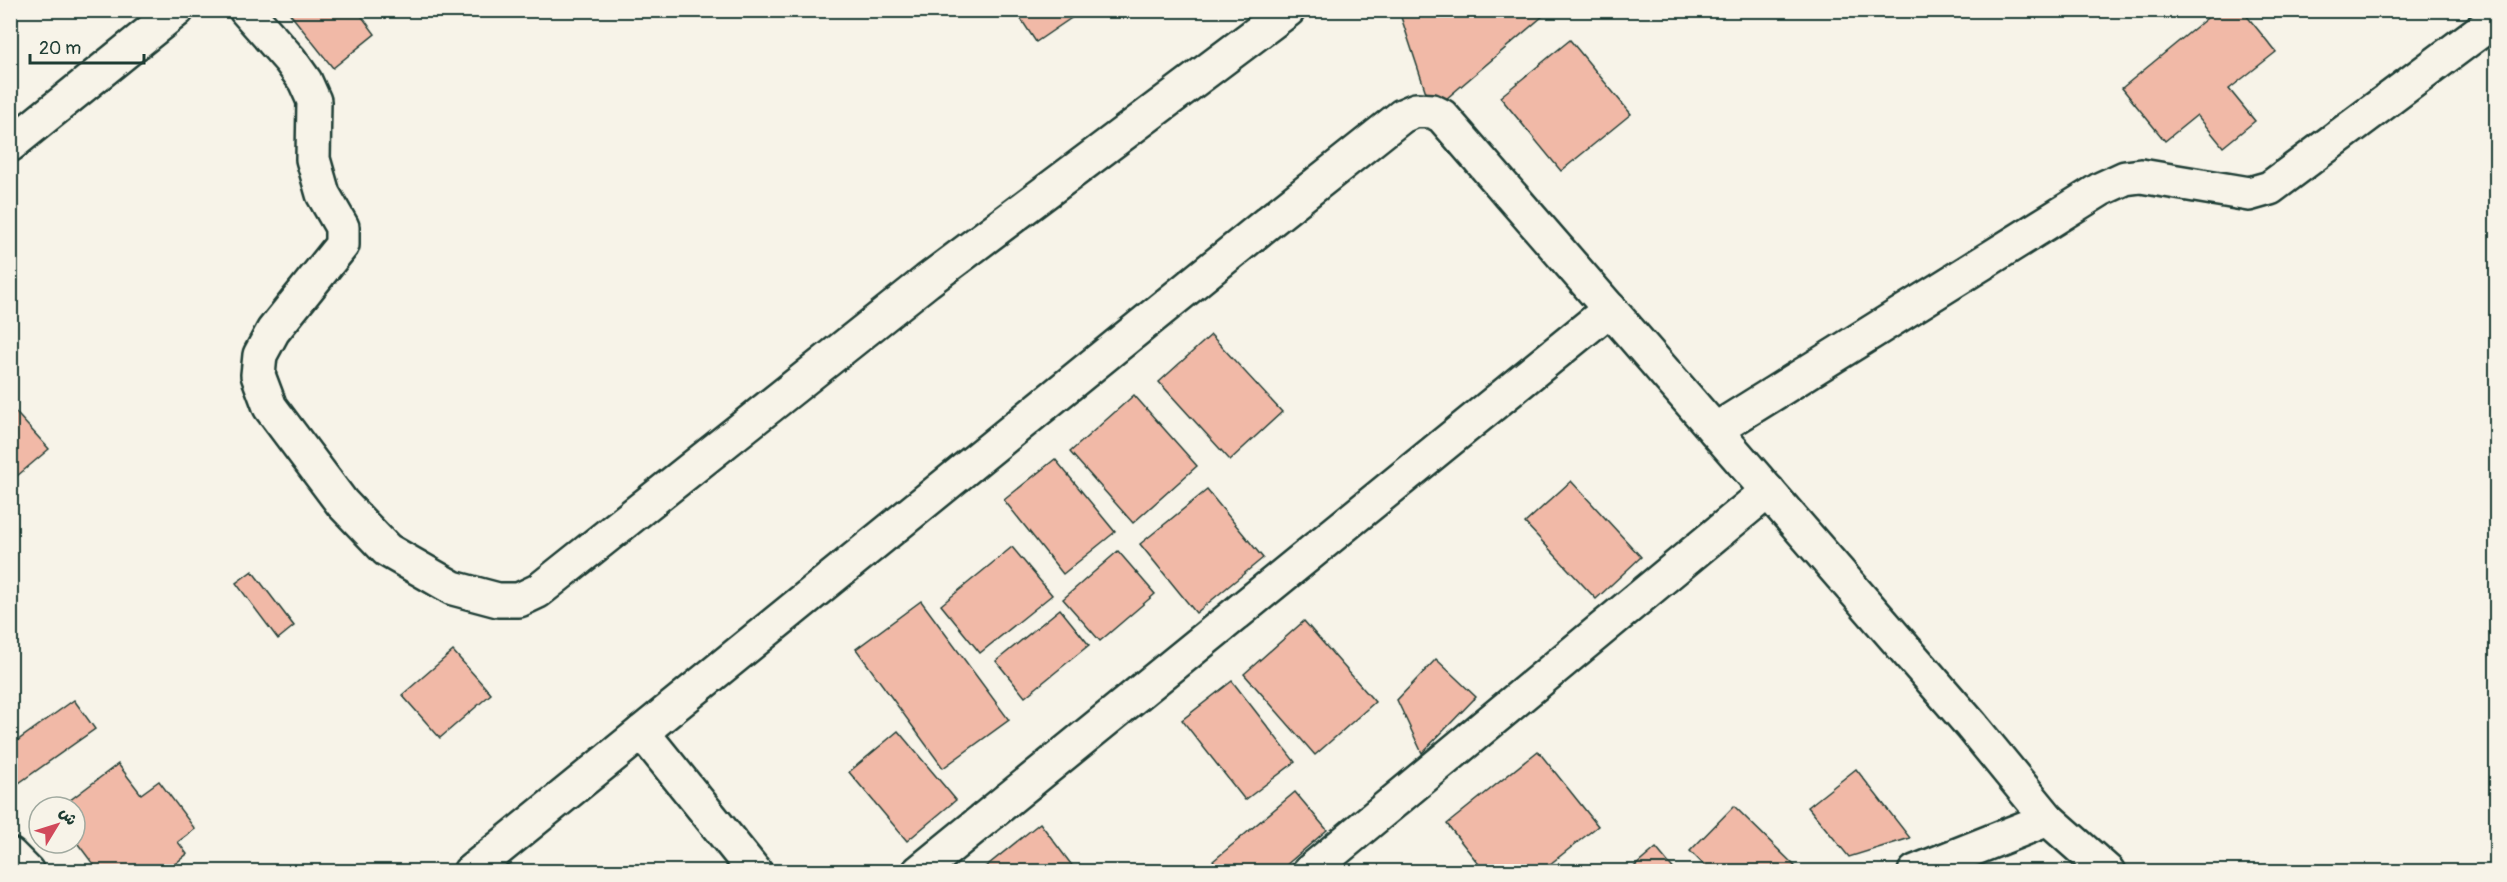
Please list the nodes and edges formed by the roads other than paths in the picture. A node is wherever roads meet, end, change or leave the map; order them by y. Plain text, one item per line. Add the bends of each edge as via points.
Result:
1 (177, 10) edge
2 (246, 10) edge
3 (1288, 10) edge
4 (2496, 19) edge
5 (10, 145) edge
6 (1610, 309) junction
7 (1715, 430) junction
8 (1768, 491) junction
9 (642, 732) junction
10 (2048, 819) junction
11 (10, 855) edge
12 (27, 872) edge
13 (470, 872) edge
14 (756, 872) edge
15 (919, 872) edge
16 (1309, 872) edge
17 (1916, 872) edge
18 (2108, 872) edge

1 - 5 street
2 - 3 street via 290,60 314,100 313,159 322,194 342,227 342,245 273,331 260,355 258,375 270,407 342,503 387,550 453,588 498,600 519,600 538,591 927,281
4 - 7 street via 2270,188 2249,194 2141,176 2124,178
6 - 7 street
6 - 9 street via 1442,116 1416,110 1402,116
6 - 15 street
7 - 8 street
8 - 10 street
8 - 16 street
9 - 13 street
9 - 14 street
10 - 17 street
10 - 18 street
11 - 12 street

